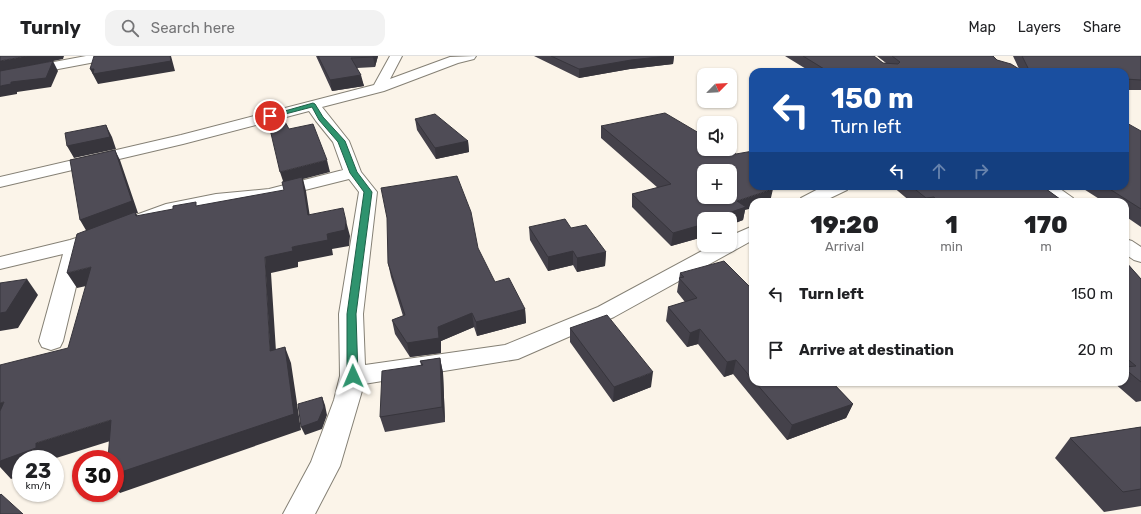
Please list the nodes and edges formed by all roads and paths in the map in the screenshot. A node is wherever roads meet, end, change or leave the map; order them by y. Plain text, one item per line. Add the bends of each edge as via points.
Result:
1 (106, 56) edge
2 (396, 56) edge
3 (470, 56) edge
4 (0, 76) edge
5 (379, 88) junction
6 (313, 105) junction
7 (353, 173) junction
8 (0, 182) edge
9 (830, 190) edge
10 (1050, 190) edge
11 (815, 198) edge
12 (1060, 198) edge
13 (749, 234) edge
14 (737, 240) edge
15 (76, 245) junction
16 (1129, 248) edge
17 (715, 252) edge
18 (1141, 256) edge
19 (0, 263) edge
20 (51, 341) dead end
21 (353, 376) junction
22 (299, 514) edge

1 - 4 street
2 - 5 street
3 - 5 street
5 - 6 street
6 - 7 street via 341,141
6 - 8 street
7 - 15 street via 269,194 216,199 166,210
7 - 21 street via 368,192 351,314
9 - 11 street
10 - 12 street
13 - 14 street
15 - 19 street
15 - 20 street
16 - 18 street
17 - 21 street via 606,312 509,353
21 - 22 street via 325,466

